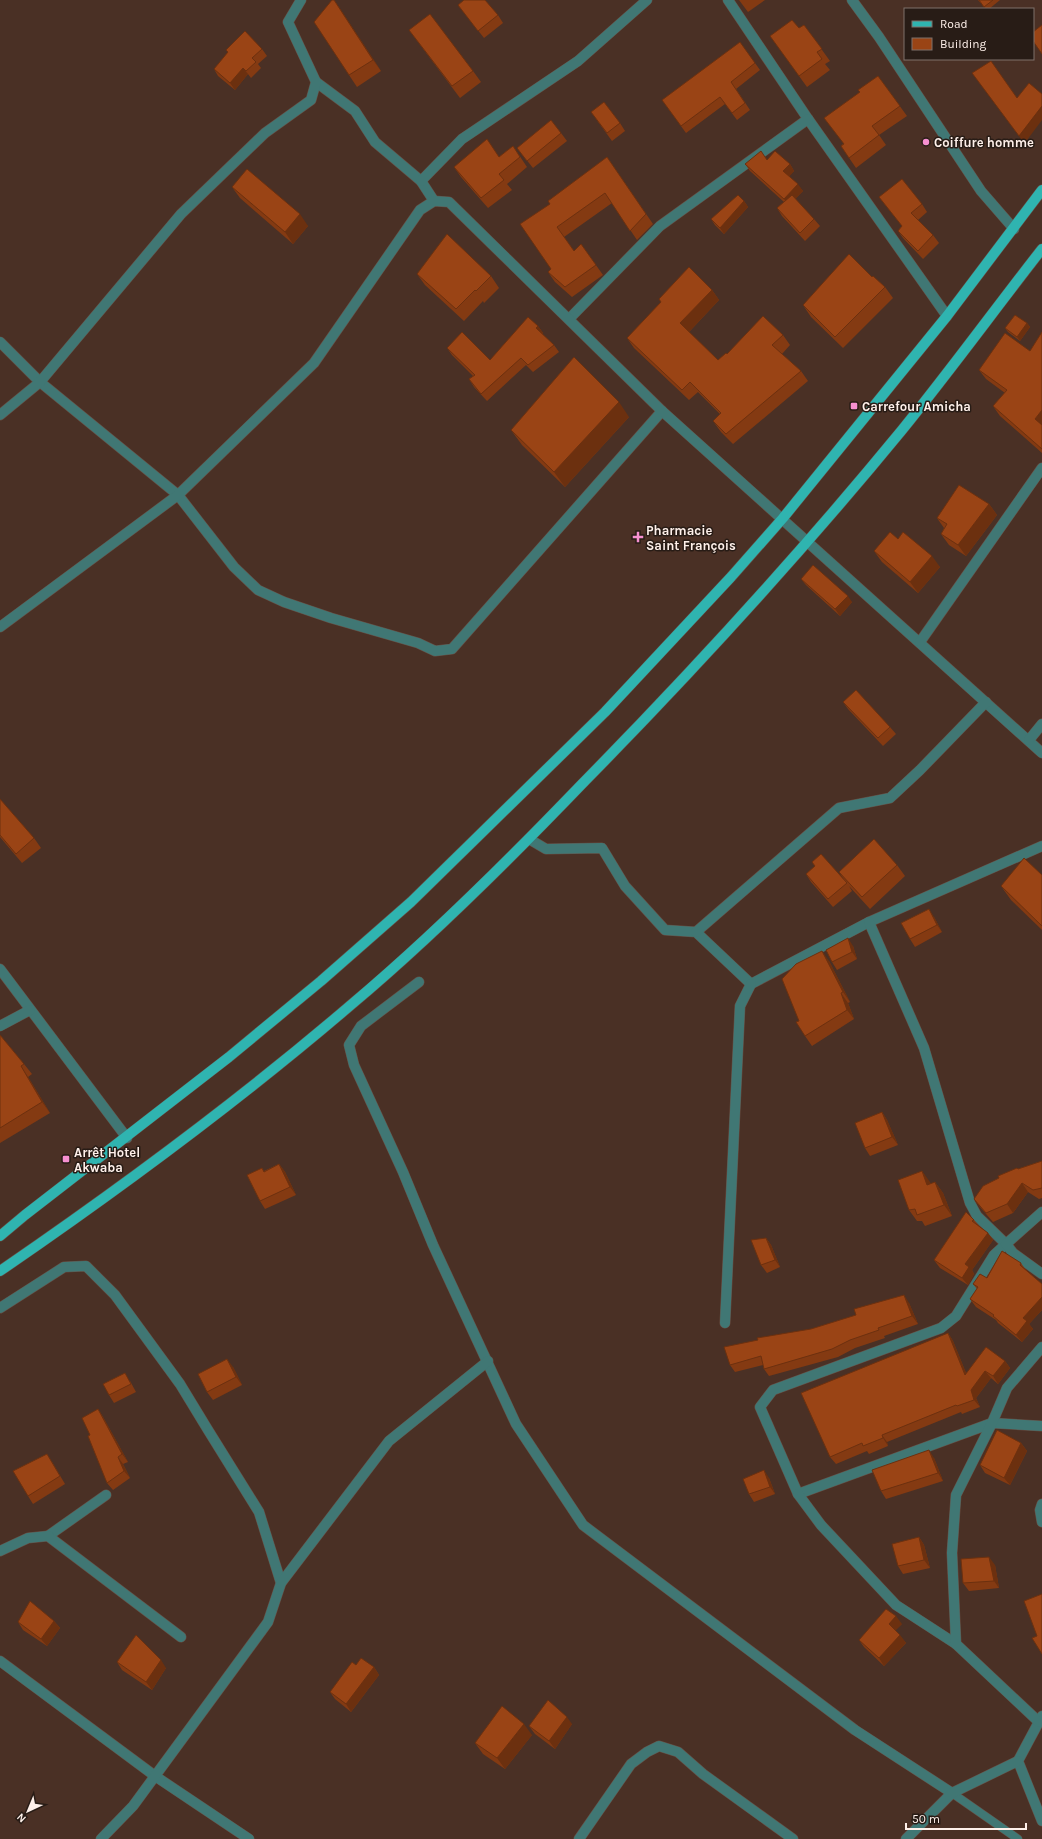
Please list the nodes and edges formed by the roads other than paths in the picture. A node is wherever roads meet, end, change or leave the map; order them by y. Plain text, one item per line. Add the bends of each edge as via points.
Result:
1 (301, 0) edge
2 (647, 0) edge
3 (728, 0) edge
4 (852, 0) edge
5 (316, 82) junction
6 (808, 119) junction
7 (421, 181) junction
8 (1042, 190) edge
9 (434, 201) junction
10 (1014, 229) junction
11 (1042, 249) edge
12 (947, 316) junction
13 (569, 319) junction
14 (0, 342) edge
15 (40, 382) junction
16 (662, 411) junction
17 (0, 414) edge
18 (1042, 468) edge
19 (178, 495) junction
20 (783, 518) junction
21 (808, 540) junction
22 (0, 627) edge
23 (920, 642) junction
24 (986, 702) junction
25 (1042, 724) edge
26 (1029, 740) junction
27 (1042, 753) edge
28 (530, 839) junction
29 (1042, 846) edge
30 (869, 922) junction
31 (696, 932) junction
32 (0, 969) edge
33 (419, 982) dead end
34 (751, 984) junction
35 (30, 1010) junction
36 (0, 1026) edge
37 (127, 1138) junction
38 (1042, 1212) edge
39 (0, 1236) edge
40 (1006, 1244) junction
41 (0, 1271) edge
42 (1042, 1274) edge
43 (0, 1308) edge
44 (725, 1322) dead end
45 (1042, 1347) edge
46 (488, 1360) junction
47 (992, 1424) junction
48 (1042, 1426) edge
49 (798, 1494) junction
50 (106, 1495) dead end
51 (1042, 1504) edge
52 (1042, 1522) edge
53 (48, 1536) junction
54 (0, 1551) edge
55 (281, 1583) junction
56 (181, 1637) dead end
57 (956, 1644) junction
58 (0, 1661) edge
59 (1040, 1719) edge
60 (1018, 1761) junction
61 (155, 1776) junction
62 (952, 1793) junction
63 (1042, 1821) edge
64 (100, 1839) edge
65 (249, 1839) edge
66 (579, 1839) edge
67 (793, 1839) edge
68 (906, 1839) edge
69 (1018, 1839) edge

1 - 5 street via 288,22
2 - 7 street via 578,61 462,139
3 - 6 street
4 - 10 street via 981,191
5 - 7 street via 355,111 375,142
5 - 15 street via 311,100 265,133 181,214
6 - 12 street
6 - 13 street via 660,226
7 - 9 street
8 - 10 main road
9 - 13 street via 450,202
9 - 19 street via 420,210 314,363
10 - 12 main road
11 - 21 main road via 903,429
12 - 20 main road
13 - 16 street
14 - 15 street
15 - 17 street
15 - 19 street
16 - 19 street via 452,649 435,651 418,643 284,602 258,590 234,567
16 - 20 street
18 - 23 street
19 - 22 street
20 - 21 street
20 - 37 main road via 605,712 411,902 321,981
21 - 23 street
21 - 28 main road via 741,618
23 - 24 street
24 - 26 street
24 - 31 street via 890,798 839,808
25 - 26 street
26 - 27 street
28 - 31 street via 546,849 602,848 626,886 665,930
28 - 41 main road via 466,902 353,1004 244,1092 94,1206
29 - 30 street
30 - 34 street
30 - 40 street via 924,1048 970,1203 977,1216
31 - 34 street
32 - 35 street
33 - 46 street via 360,1026 349,1045 354,1065 433,1245
34 - 44 street via 740,1006
35 - 36 street
35 - 37 street
37 - 39 main road
38 - 40 street
40 - 42 street via 1013,1253
40 - 49 street via 994,1255 956,1316 941,1328 773,1390 760,1407
43 - 55 street via 64,1267 86,1266 115,1295 180,1384 259,1512
45 - 47 street via 1007,1388
46 - 55 street via 389,1441
46 - 62 street via 516,1424 583,1525 855,1730
47 - 48 street
47 - 49 street
47 - 57 street via 956,1496 952,1553
49 - 57 street via 821,1525 896,1605
50 - 53 street
51 - 52 street
53 - 54 street via 28,1538
53 - 56 street
55 - 61 street via 268,1622
57 - 59 street
58 - 61 street
59 - 60 street
60 - 62 street
60 - 63 street
61 - 64 street via 133,1806
61 - 65 street
62 - 68 street
62 - 69 lane
66 - 67 street via 631,1764 659,1746 678,1752 703,1774

